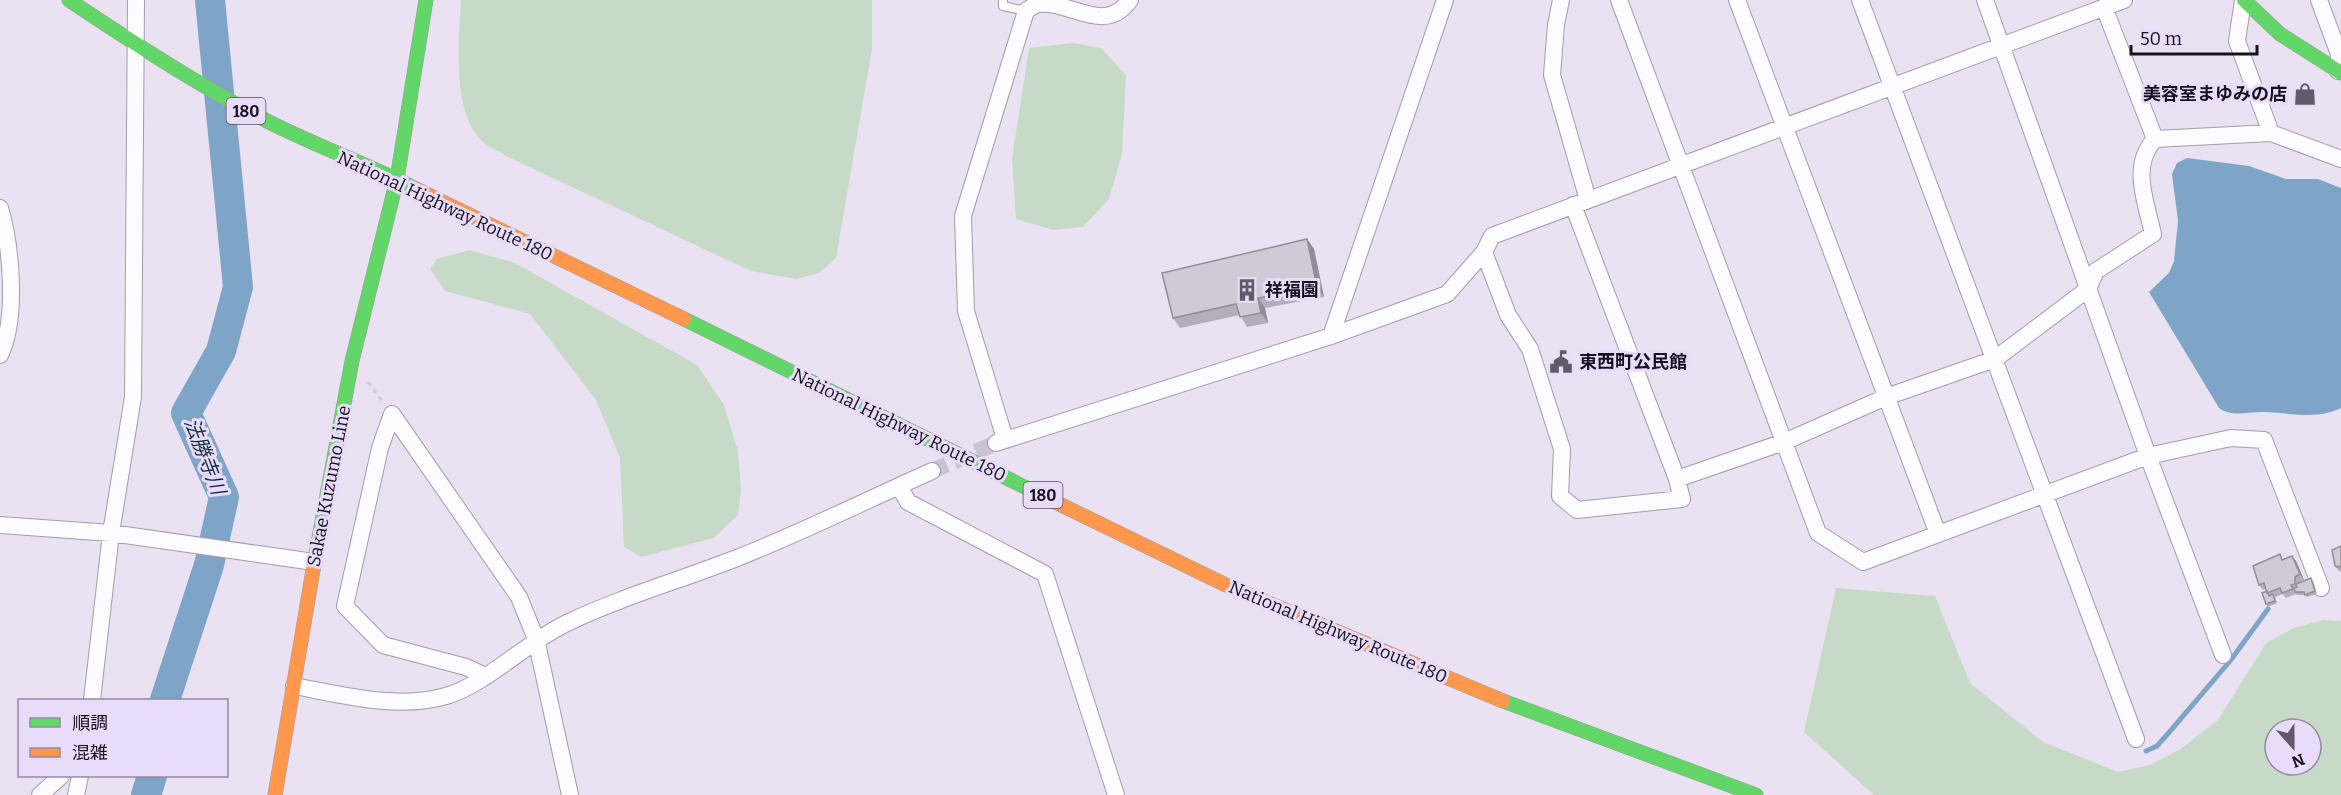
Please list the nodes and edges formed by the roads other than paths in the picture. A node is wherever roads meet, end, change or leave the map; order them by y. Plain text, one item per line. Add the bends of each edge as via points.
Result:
1 (69, 0) edge
2 (136, 0) edge
3 (426, 0) edge
4 (1003, 0) edge
5 (1130, 0) edge
6 (1445, 0) edge
7 (1562, 0) edge
8 (1618, 0) edge
9 (1737, 0) edge
10 (1860, 0) edge
11 (1985, 0) edge
12 (2124, 0) edge
13 (2243, 0) edge
14 (2319, 0) edge
15 (2104, 7) junction
16 (1026, 11) junction
17 (2001, 44) junction
18 (143, 51) junction
19 (2340, 72) edge
20 (1891, 85) junction
21 (1783, 126) junction
22 (2271, 133) junction
23 (2155, 139) junction
24 (2341, 159) edge
25 (1681, 165) junction
26 (398, 179) junction
27 (1581, 202) junction
28 (0, 208) edge
29 (1484, 252) junction
30 (2088, 289) junction
31 (1331, 336) junction
32 (0, 354) edge
33 (1995, 359) junction
34 (1886, 397) junction
35 (1784, 441) junction
36 (2148, 456) junction
37 (932, 471) tunnel mouth
38 (1677, 479) junction
39 (899, 486) junction
40 (2046, 496) junction
41 (0, 525) edge
42 (111, 533) junction
43 (1938, 534) junction
44 (314, 562) junction
45 (2321, 588) dead end
46 (536, 639) junction
47 (2223, 655) dead end
48 (485, 676) junction
49 (294, 686) junction
50 (92, 699) edge
51 (2136, 739) dead end
52 (60, 777) edge
53 (81, 777) edge
54 (40, 795) edge
55 (76, 795) edge
56 (275, 795) edge
57 (570, 795) edge
58 (1116, 795) edge
59 (1756, 795) edge

1 - 18 main road, National Highway Route 180 / 180
2 - 18 street
3 - 26 main road, Sakae Kuzumo Line
4 - 16 lane via 1003,6
5 - 16 street via 1122,11 1109,16 1056,4 1038,3
6 - 31 street
7 - 27 street via 1552,75
8 - 25 street
9 - 21 street
10 - 20 street
11 - 17 street
12 - 15 street
13 - 19 main road via 2280,34
13 - 22 street via 2237,41
14 - 19 street via 2339,54
15 - 17 street
15 - 23 street
16 - 31 street via 963,216 966,311 1001,441
17 - 20 street
17 - 30 street
18 - 26 main road, National Highway Route 180 / 180 via 204,89 345,160
18 - 42 street via 134,397
20 - 21 street
20 - 33 street
21 - 25 street
21 - 34 street
22 - 23 street
22 - 24 street
23 - 30 street via 2144,150 2139,170 2153,234 2096,271
25 - 27 street
25 - 35 street
26 - 44 main road, Sakae Kuzumo Line via 352,362
26 - 59 main road, National Highway Route 180 / 180 via 1230,586 1488,696
27 - 29 street via 1492,236
27 - 38 street
28 - 32 street via 9,241 10,267 8,324
29 - 31 street via 1447,294
29 - 38 street via 1508,315 1530,349 1562,449 1560,496 1577,510 1683,499
30 - 33 street
30 - 36 street
33 - 34 street
33 - 40 street
34 - 35 street
34 - 43 street
35 - 38 street
35 - 43 street via 1818,533 1863,562
36 - 40 street
36 - 45 street via 2231,438 2264,440
36 - 47 street
37 - 39 street
39 - 46 street via 739,557 567,622
39 - 58 street via 909,502 1045,574
40 - 43 street
40 - 51 street
41 - 42 street
42 - 44 street
42 - 50 street
44 - 49 main road, Sakae Kuzumo Line
46 - 48 street
46 - 48 street via 519,597 392,414 380,448 345,606 383,645 466,667
46 - 57 street
48 - 49 street via 448,696 412,702
49 - 56 main road, Sakae Kuzumo Line
52 - 54 street
53 - 55 street

